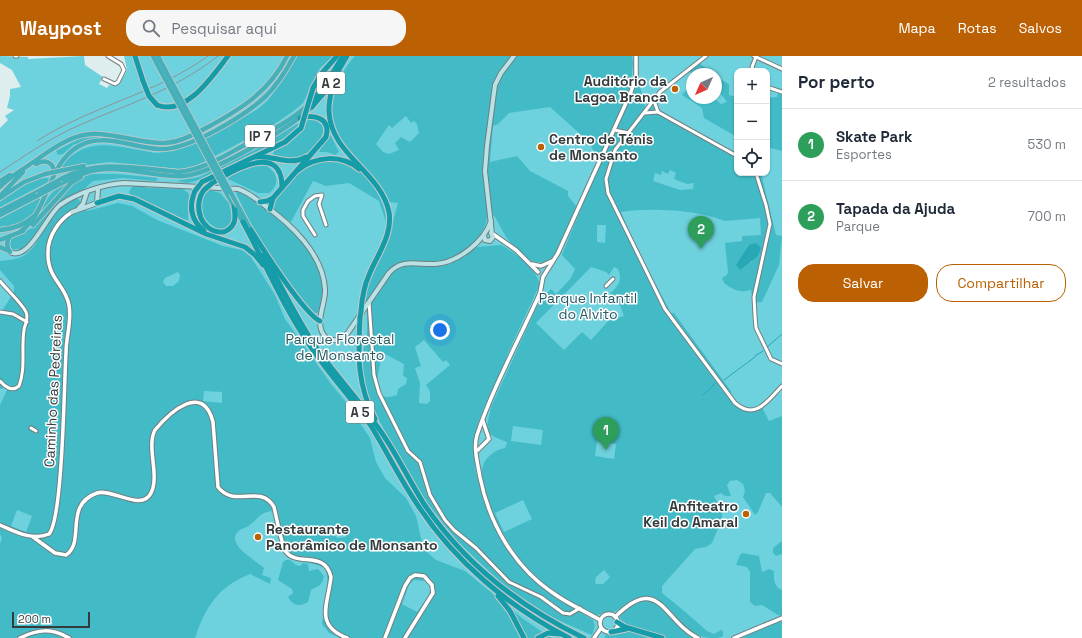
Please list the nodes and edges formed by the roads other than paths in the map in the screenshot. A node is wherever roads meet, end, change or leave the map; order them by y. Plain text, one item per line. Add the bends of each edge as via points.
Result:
1 (108, 56) edge
2 (135, 56) edge
3 (153, 56) edge
4 (158, 56) edge
5 (228, 56) edge
6 (287, 56) edge
7 (294, 56) edge
8 (337, 56) edge
9 (343, 56) edge
10 (347, 56) edge
11 (514, 56) edge
12 (636, 56) edge
13 (706, 56) edge
14 (755, 56) edge
15 (159, 63) junction
16 (752, 68) edge
17 (782, 69) edge
18 (335, 76) junction
19 (104, 79) dead end
20 (272, 86) junction
21 (770, 88) edge
22 (782, 92) edge
23 (654, 101) junction
24 (310, 106) junction
25 (658, 112) junction
26 (645, 114) junction
27 (300, 118) junction
28 (614, 130) junction
29 (622, 133) junction
30 (629, 133) junction
31 (112, 135) junction
32 (624, 140) junction
33 (112, 141) junction
34 (154, 142) junction
35 (153, 148) junction
36 (51, 150) junction
37 (310, 154) junction
38 (734, 154) edge
39 (248, 159) junction
40 (98, 168) junction
41 (23, 172) junction
42 (54, 175) junction
43 (291, 176) junction
44 (757, 176) edge
45 (0, 181) edge
46 (282, 187) junction
47 (0, 188) edge
48 (98, 189) junction
49 (87, 192) junction
50 (38, 193) junction
51 (0, 197) edge
52 (76, 197) junction
53 (273, 198) junction
54 (85, 200) junction
55 (260, 202) junction
56 (386, 203) junction
57 (95, 204) junction
58 (235, 205) junction
59 (270, 209) junction
60 (0, 210) edge
61 (72, 212) junction
62 (38, 213) junction
63 (0, 215) edge
64 (491, 221) junction
65 (243, 222) joint
66 (326, 225) dead end
67 (0, 230) edge
68 (251, 230) junction
69 (20, 232) junction
70 (484, 234) junction
71 (493, 234) junction
72 (11, 235) junction
73 (315, 235) dead end
74 (219, 239) junction
75 (0, 240) edge
76 (489, 241) junction
77 (504, 243) junction
78 (475, 245) junction
79 (0, 247) edge
80 (10, 252) junction
81 (552, 261) junction
82 (529, 263) junction
83 (542, 265) junction
84 (548, 270) junction
85 (539, 273) junction
86 (546, 274) junction
87 (613, 279) dead end
88 (0, 281) edge
89 (273, 281) junction
90 (542, 283) junction
91 (606, 286) dead end
92 (369, 302) junction
93 (0, 312) edge
94 (320, 321) junction
95 (27, 322) junction
96 (782, 364) edge
97 (0, 380) edge
98 (782, 386) edge
99 (483, 418) junction
100 (31, 428) dead end
101 (380, 429) junction
102 (36, 431) dead end
103 (478, 433) junction
104 (487, 433) junction
105 (477, 438) junction
106 (484, 443) junction
107 (477, 453) junction
108 (0, 525) edge
109 (47, 535) junction
110 (34, 537) junction
111 (46, 545) junction
112 (488, 584) junction
113 (580, 608) junction
114 (782, 618) edge
115 (616, 619) junction
116 (600, 620) junction
117 (601, 628) junction
118 (611, 632) junction
119 (561, 634) junction
120 (594, 636) edge
121 (20, 638) edge
122 (69, 638) edge
123 (347, 638) edge
124 (385, 638) edge
125 (405, 638) edge
126 (524, 638) edge
127 (538, 638) edge
128 (570, 638) edge
129 (584, 638) edge
130 (657, 638) edge
131 (662, 638) edge
132 (698, 638) edge
133 (734, 638) edge

1 - 19 street via 121,64 124,70 115,84
2 - 5 highway, bridge via 149,96 157,105 167,108 191,98 206,84
3 - 15 highway
4 - 15 highway
6 - 20 highway
7 - 20 highway
8 - 39 highway, bridge via 313,88 301,128 285,142
9 - 24 highway, A 2
10 - 18 highway, A 2
11 - 64 main road via 499,77 495,89 485,170
12 - 28 street via 634,82
13 - 23 street via 664,89
14 - 16 street
14 - 17 street
15 - 58 highway, bridge
18 - 24 highway, A 2 via 326,91
18 - 56 highway via 329,109 333,132 343,148 380,191
20 - 34 highway via 238,111 190,137 167,143
20 - 35 highway via 253,107 194,141 180,147
21 - 22 street
23 - 25 street
23 - 26 street
24 - 27 highway, IP 7
24 - 40 highway, IP 7 via 285,123 192,171
25 - 26 street
25 - 38 street
26 - 30 street
27 - 37 highway via 317,116 327,127 324,140
27 - 40 highway, IP 7 via 281,131 195,174 175,176
28 - 29 street
28 - 81 street via 558,253
29 - 30 street
29 - 32 street
30 - 32 street
31 - 33 highway
31 - 34 highway
31 - 36 highway via 79,136
32 - 98 street via 615,150 609,166 606,179 608,193 665,309 736,403 746,410 752,411 763,405
33 - 35 highway
33 - 42 highway via 81,145 69,153
34 - 35 highway
36 - 45 highway
36 - 47 highway via 7,180
37 - 39 highway via 292,162 264,156
37 - 43 highway
39 - 74 highway, bridge via 202,182 195,191 191,209 193,218 203,230
40 - 50 highway, IP 7, bridge
40 - 51 highway, bridge via 84,166 45,174 24,182
40 - 69 highway via 71,183 32,225
41 - 42 highway via 38,162 45,161 52,166
41 - 47 highway
41 - 51 highway
42 - 62 highway
43 - 46 highway
43 - 56 highway via 318,160 343,160 361,171
44 - 96 street via 770,224 754,297 756,328 771,359
46 - 53 highway
46 - 58 highway, bridge via 278,170 272,164 264,162 247,166 211,184 204,190 198,202 204,223 213,230 224,232 232,226 236,218
48 - 49 main road
48 - 55 main road via 124,183 214,186 243,190
48 - 57 main road
49 - 52 main road
49 - 54 main road
50 - 60 highway, IP 7
50 - 63 highway, IP 7
52 - 54 main road
52 - 80 main road via 59,206 29,248 17,255
53 - 55 highway
53 - 59 highway
54 - 57 main road
54 - 61 main road via 81,207
55 - 59 main road
56 - 101 highway, bridge via 389,215 388,231 368,277 360,318 361,382 366,402
57 - 61 main road
57 - 74 highway via 119,196 134,199
58 - 65 highway
58 - 68 highway
59 - 94 main road via 302,237 319,268 325,291
61 - 109 street, Caminho das Pedreiras via 57,226 48,252 51,274 65,293 70,319 55,520 53,529
62 - 67 highway via 22,225
62 - 69 highway
64 - 70 main road
64 - 71 main road
65 - 89 highway, A 5
66 - 73 street via 319,204 322,195 319,195 308,201 303,210 303,216
68 - 94 highway via 286,282
68 - 101 highway, A 5 via 311,340
69 - 72 highway
70 - 71 main road
70 - 76 main road via 484,239
70 - 78 main road
71 - 76 main road
71 - 77 street
72 - 75 highway
72 - 80 highway via 7,243
74 - 89 highway via 251,251
76 - 77 street
76 - 78 main road
77 - 82 street
78 - 92 main road via 444,263 398,265 389,273
79 - 80 highway
81 - 83 street
81 - 84 street
82 - 83 street
82 - 85 street
83 - 84 street
83 - 85 street via 538,268
84 - 86 street
85 - 86 street
85 - 90 street
86 - 90 street
87 - 91 street
88 - 95 street via 23,306
89 - 112 highway, A 5 via 310,346 370,426 423,513 453,550
90 - 99 street via 539,295
92 - 94 main road via 342,339 333,340 326,337
92 - 113 street via 374,375 379,393 408,451 420,462 430,495 445,520 508,582 541,597 563,613 574,613
93 - 95 street via 13,314
95 - 97 street via 24,328 22,378 19,386 9,388
99 - 103 street
99 - 104 street
100 - 102 street
101 - 129 highway, A 5 via 424,504 470,559 518,600
103 - 104 street
103 - 105 street
104 - 106 street via 489,439
105 - 106 street via 479,442
105 - 107 street
106 - 107 street
107 - 113 street via 482,488 490,514 515,557 547,589
108 - 110 street
109 - 110 street
109 - 111 street, Caminho das Pedreiras
110 - 111 street
111 - 123 street via 59,555 70,552 75,544 76,514 86,500 96,493 109,493 136,501 149,497 153,485 155,430 180,406 186,403 201,405 211,414 213,422 218,487 232,497 258,495 271,501 286,552 293,557 321,562 330,572 327,625 334,633
112 - 119 highway, A 5 via 515,605
112 - 126 highway via 510,611
113 - 116 street
114 - 133 street
115 - 116 street via 607,615
115 - 118 street via 616,629
115 - 131 highway via 625,628
115 - 132 street via 632,602 650,599 664,607 689,633
116 - 117 street
117 - 118 street
117 - 120 street
118 - 130 highway via 626,629
119 - 127 highway via 548,633
119 - 128 highway, A 5
121 - 122 street via 34,631 47,630
124 - 125 street via 406,583 415,575 424,576 432,585 433,593

